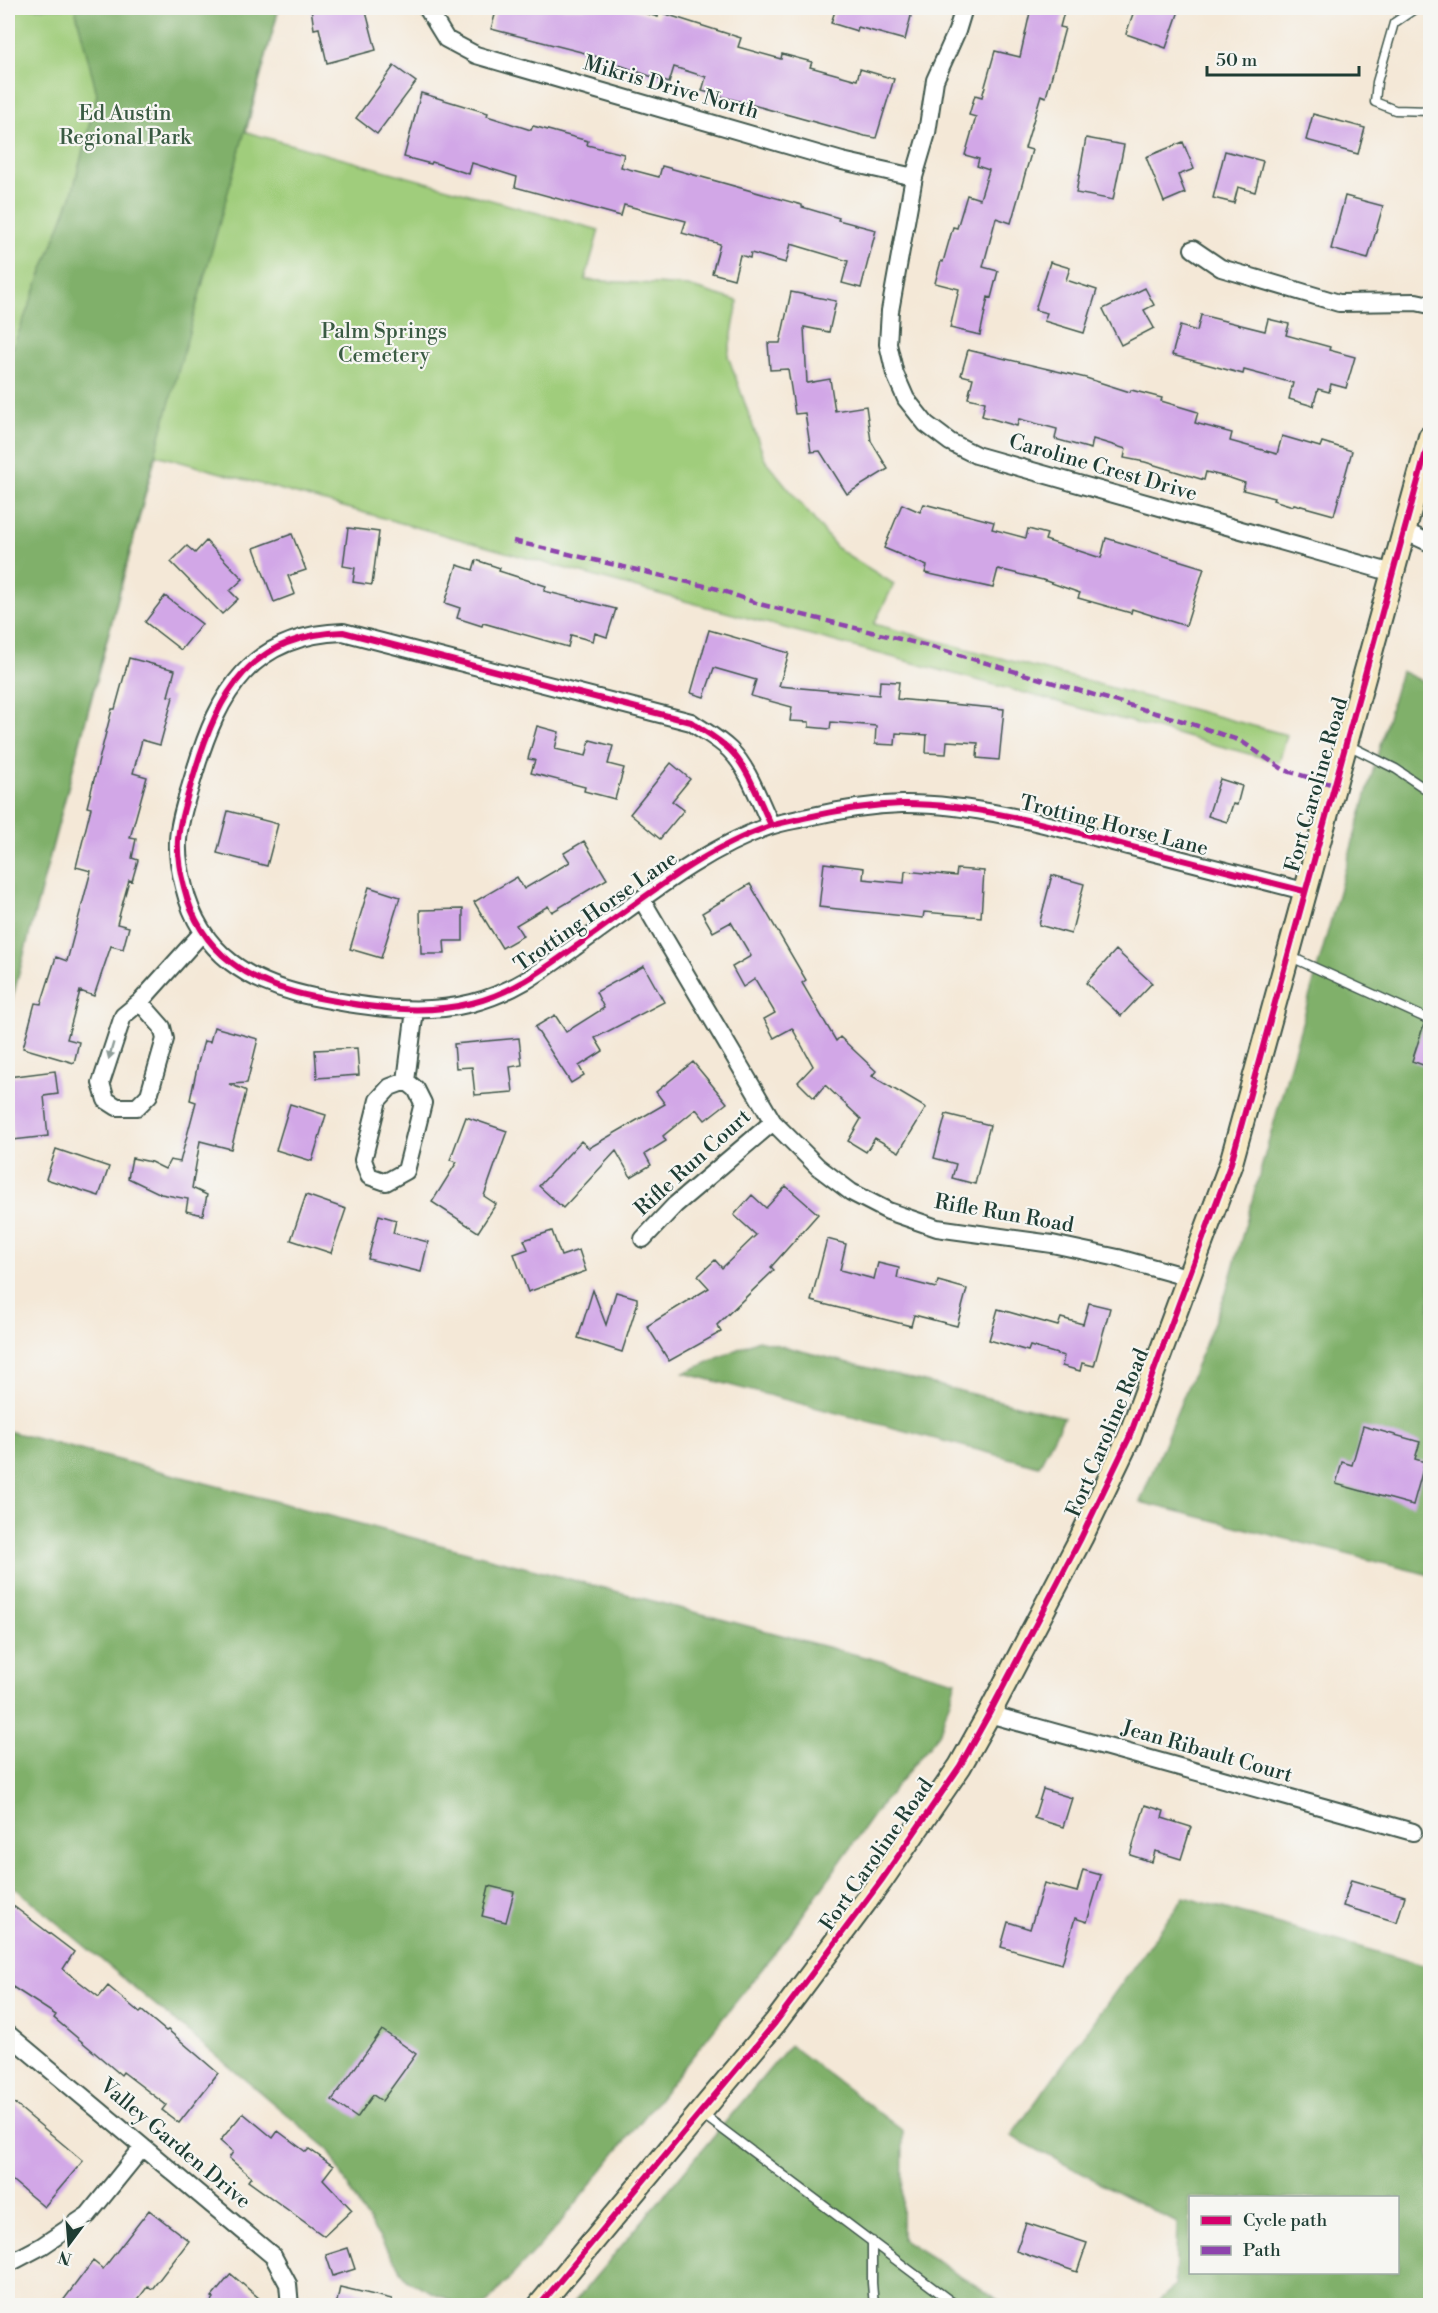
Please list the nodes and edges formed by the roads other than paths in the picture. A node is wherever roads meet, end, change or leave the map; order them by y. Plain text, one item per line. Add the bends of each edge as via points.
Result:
1 (964, 8) edge
2 (1416, 8) edge
3 (429, 12) edge
4 (1431, 111) edge
5 (914, 177) junction
6 (1193, 249) dead end
7 (1431, 305) edge
8 (1431, 437) edge
9 (1404, 531) junction
10 (1431, 543) edge
11 (1393, 573) junction
12 (1346, 743) junction
13 (1431, 792) edge
14 (771, 825) junction
15 (1305, 891) junction
16 (642, 900) junction
17 (202, 933) junction
18 (1289, 956) junction
19 (140, 1002) junction
20 (415, 1010) junction
21 (1431, 1020) edge
22 (406, 1081) junction
23 (773, 1122) junction
24 (643, 1239) dead end
25 (1190, 1278) junction
26 (989, 1714) junction
27 (1413, 1832) dead end
28 (8, 2034) edge
29 (700, 2113) junction
30 (143, 2147) junction
31 (872, 2241) junction
32 (8, 2264) edge
33 (290, 2305) edge
34 (539, 2306) edge
35 (874, 2306) edge
36 (957, 2306) edge

1 - 5 street, Caroline Crest Drive via 935,80 927,133
2 - 4 lane via 1394,23 1375,102 1395,110
3 - 5 street, Mikris Drive North via 446,39 476,56 842,161
5 - 11 street, Caroline Crest Drive via 890,311 888,344 906,399 926,424 976,455
6 - 7 street via 1221,268 1339,303
8 - 9 street, Fort Caroline Road
9 - 10 street
9 - 11 street, Fort Caroline Road
11 - 12 street, Fort Caroline Road
12 - 13 lane
12 - 15 street, Fort Caroline Road
14 - 15 street, Trotting Horse Lane via 866,806 955,808 1032,821
14 - 16 street, Trotting Horse Lane via 720,847
14 - 17 street, Trotting Horse Lane via 731,751 691,722 343,632 326,632 270,650 246,670 221,702 207,732 177,839 186,894
15 - 18 street, Fort Caroline Road
16 - 20 street, Trotting Horse Lane via 523,984 473,1003
16 - 23 street, Rifle Run Road
17 - 19 street
17 - 20 street, Trotting Horse Lane via 217,953 275,986 313,997
18 - 21 lane
18 - 25 street, Fort Caroline Road via 1231,1163
19 -> 19 street via 123,1016 101,1083 106,1100 117,1107 138,1107 149,1095 165,1039 162,1027
20 - 22 street
22 - 22 street via 390,1087 378,1100 363,1160 369,1176 386,1182 406,1171 423,1103 416,1089
23 - 24 street, Rifle Run Court via 675,1205
23 - 25 street, Rifle Run Road via 818,1167 851,1192 888,1211 937,1228 1052,1244
25 - 26 street, Fort Caroline Road via 1129,1438
26 - 27 street, Jean Ribault Court
26 - 29 street, Fort Caroline Road via 954,1774 864,1904 775,2023
28 - 30 street, Valley Garden Drive
29 - 31 lane
29 - 34 street, Fort Caroline Road
30 - 32 street via 88,2216
30 - 33 street, Valley Garden Drive via 273,2256 288,2284
31 - 35 lane
31 - 36 lane

